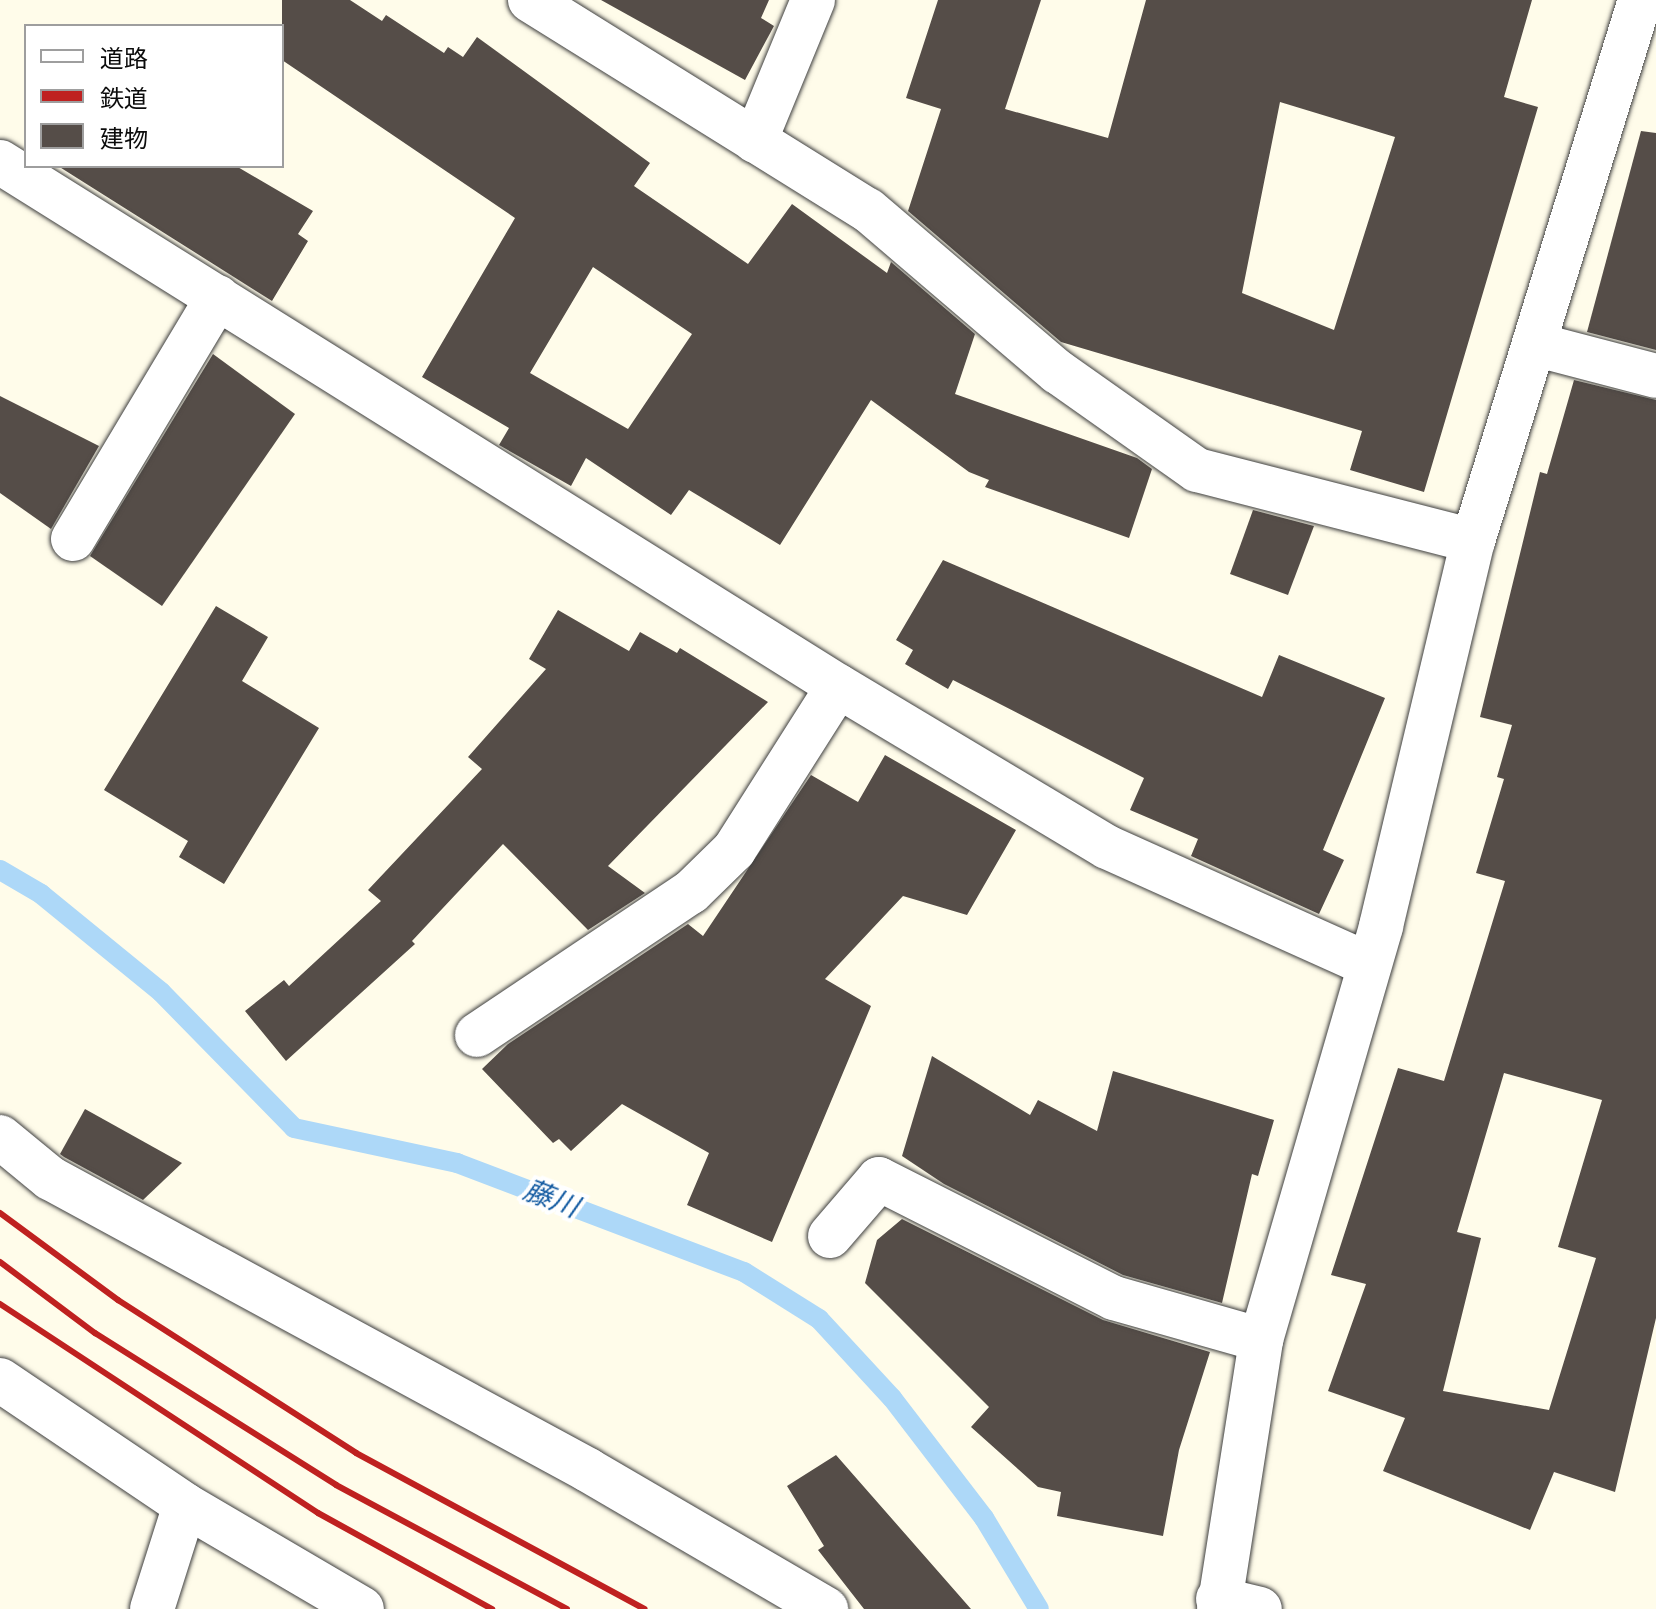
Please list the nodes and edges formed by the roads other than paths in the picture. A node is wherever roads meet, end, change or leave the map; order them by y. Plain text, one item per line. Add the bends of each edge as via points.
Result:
1 (530, 0) edge
2 (813, 0) edge
3 (1640, 0) edge
4 (755, 141) junction
5 (0, 162) edge
6 (218, 297) junction
7 (1534, 344) junction
8 (1656, 376) edge
9 (73, 539) dead end
10 (1473, 541) junction
11 (838, 686) junction
12 (1369, 965) junction
13 (477, 1035) dead end
14 (0, 1137) edge
15 (830, 1236) dead end
16 (1261, 1340) junction
17 (0, 1380) edge
18 (185, 1505) junction
19 (1218, 1604) edge
20 (152, 1609) edge
21 (362, 1609) edge
22 (826, 1609) edge
23 (1260, 1609) edge

1 - 4 street
2 - 4 street
3 - 7 street
4 - 10 street via 868,210 1058,372 1197,470
5 - 6 street
6 - 9 street
6 - 11 street
7 - 8 street
7 - 10 street
10 - 12 street
11 - 12 street via 1107,847
11 - 13 street via 734,850 702,882
12 - 16 street
14 - 22 street via 50,1178 588,1470
15 - 16 street via 879,1179 1114,1298
16 - 19 street
17 - 18 street
18 - 20 street
18 - 21 street
19 - 23 street

